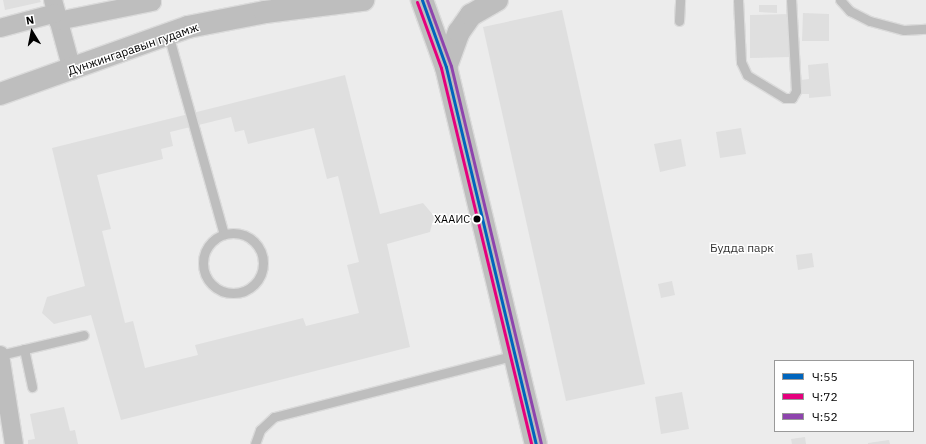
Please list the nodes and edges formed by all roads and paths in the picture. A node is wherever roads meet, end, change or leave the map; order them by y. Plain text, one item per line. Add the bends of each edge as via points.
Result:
1 (362, 0) edge
2 (422, 0) edge
3 (498, 0) edge
4 (680, 0) edge
5 (738, 0) edge
6 (791, 0) edge
7 (840, 0) edge
8 (152, 2) dead end
9 (263, 6) edge
10 (56, 11) edge
11 (679, 21) dead end
12 (0, 28) edge
13 (926, 29) edge
14 (168, 34) junction
15 (446, 67) junction
16 (72, 70) junction
17 (0, 94) edge
18 (224, 234) junction
19 (84, 335) dead end
20 (24, 349) junction
21 (0, 355) edge
22 (515, 355) junction
23 (32, 387) dead end
24 (14, 444) edge
25 (255, 444) edge
26 (536, 444) edge

1 - 9 main road, Дүнжингаравын гудамж
2 - 15 main road
3 - 15 main road via 471,15 460,32
4 - 11 lane
5 - 6 lane via 741,62 746,75 785,98 792,98 796,91
7 - 13 lane via 850,12 870,21 904,30
8 - 10 street
9 - 14 main road, Дүнжингаравын гудамж
10 - 12 street
10 - 16 street
14 - 16 main road, Дүнжингаравын гудамж
14 - 18 lane
15 - 22 main road
16 - 17 main road, Дүнжингаравын гудамж
18 - 18 lane via 248,237 261,253 260,274 254,283 237,293 214,286 203,269 208,246
19 - 20 lane
20 - 21 lane
20 - 23 lane
21 - 24 street
22 - 25 lane via 274,417 260,430
22 - 26 main road

